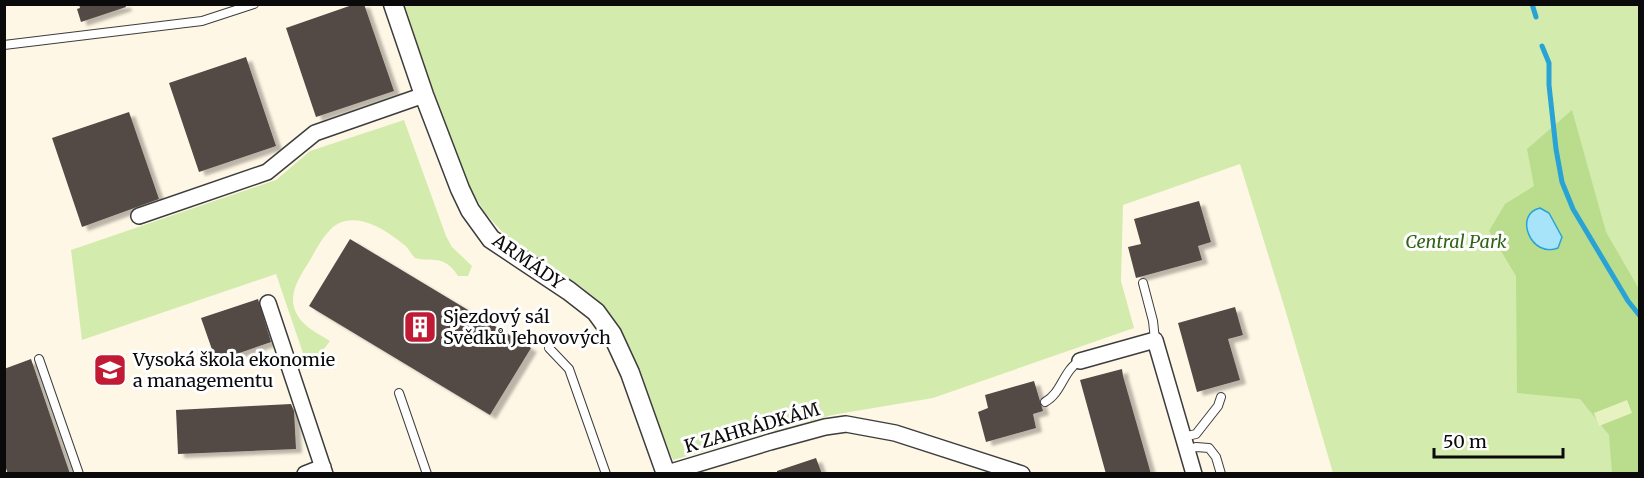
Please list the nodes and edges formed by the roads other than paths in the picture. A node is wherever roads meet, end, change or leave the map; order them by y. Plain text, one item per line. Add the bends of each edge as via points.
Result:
1 (254, 4) edge
2 (393, 4) edge
3 (4, 45) edge
4 (424, 95) junction
5 (139, 216) dead end
6 (1143, 283) dead end
7 (268, 303) dead end
8 (1155, 340) junction
9 (549, 348) dead end
10 (39, 359) dead end
11 (1080, 361) joint
12 (399, 393) dead end
13 (1221, 397) dead end
14 (1045, 402) dead end
15 (1185, 444) junction
16 (324, 470) edge
17 (666, 473) edge
18 (79, 474) edge
19 (304, 474) edge
20 (427, 474) edge
21 (606, 474) edge
22 (1022, 474) edge
23 (1194, 474) edge
24 (1221, 474) edge

1 - 3 lane via 202,21
2 - 4 street, ARMÁDY
4 - 5 street via 315,133 267,172
4 - 17 street, ARMÁDY via 460,189 491,239 596,312 612,334
6 - 8 lane
7 - 16 street
8 - 11 street
8 - 15 street
9 - 21 lane via 569,369
10 - 18 lane
11 - 14 lane via 1072,365 1052,399
12 - 20 lane
13 - 15 lane via 1218,406
15 - 23 street
15 - 24 lane via 1209,448
16 - 19 street
17 - 22 street, K ZAHRÁDKÁM via 846,424 895,433

